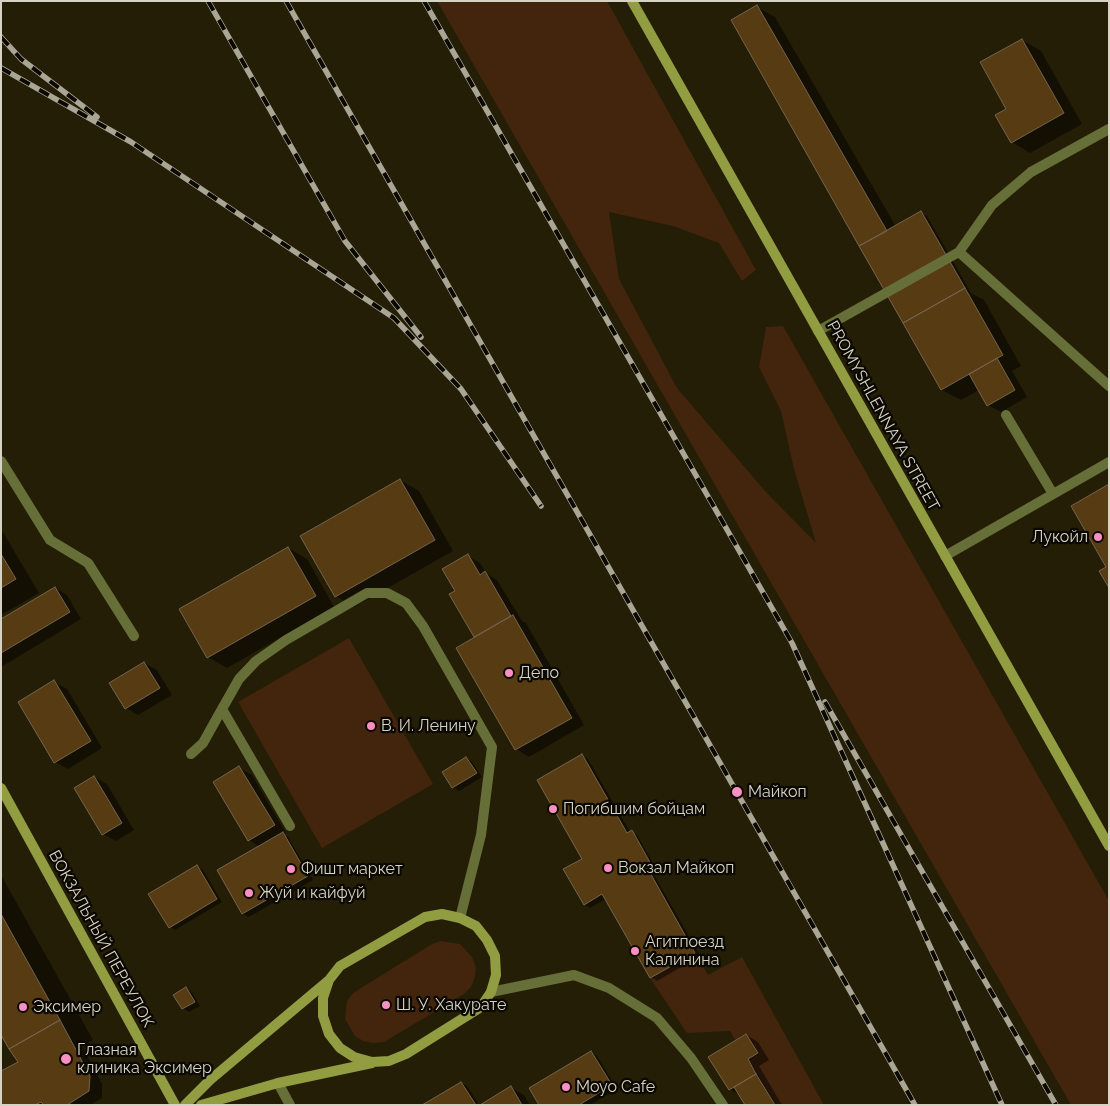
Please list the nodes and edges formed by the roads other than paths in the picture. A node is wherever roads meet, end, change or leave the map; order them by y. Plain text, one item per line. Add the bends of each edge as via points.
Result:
1 (632, 1) edge
2 (1109, 129) edge
3 (959, 252) junction
4 (818, 330) junction
5 (1109, 386) edge
6 (1006, 415) dead end
7 (1, 461) edge
8 (1109, 462) edge
9 (1053, 494) junction
10 (945, 556) junction
11 (134, 636) dead end
12 (222, 710) junction
13 (191, 754) dead end
14 (1, 788) edge
15 (290, 826) dead end
16 (1109, 846) edge
17 (460, 918) junction
18 (329, 980) junction
19 (491, 992) junction
20 (381, 1062) junction
21 (278, 1083) junction
22 (175, 1105) edge
23 (186, 1105) edge
24 (201, 1105) edge
25 (290, 1105) edge
26 (723, 1105) edge

1 - 4 street, PROMYSHLENNAYA STREET
2 - 3 lane via 1031,172 992,205
3 - 4 lane
3 - 5 lane
4 - 10 street, PROMYSHLENNAYA STREET
6 - 9 lane
7 - 11 lane via 50,540 88,563
8 - 9 lane
9 - 10 lane
10 - 16 street, PROMYSHLENNAYA STREET
12 - 13 lane via 203,744
12 - 15 lane
12 - 17 lane via 239,680 256,662 286,640 367,593 387,593 406,603 423,626 492,747 481,835
14 - 22 street, ВОКЗАЛЬНЫЙ ПЕРЕУЛОК
17 - 18 street via 442,914 417,920 340,966
17 - 19 street via 476,926 495,956 496,975
18 - 20 street via 323,998 328,1034 340,1048 354,1057
18 - 23 street via 210,1080
19 - 20 street via 481,1007 466,1018 406,1054
19 - 26 lane via 574,975 608,988 658,1018 692,1058
20 - 21 street
21 - 24 street
21 - 25 lane

